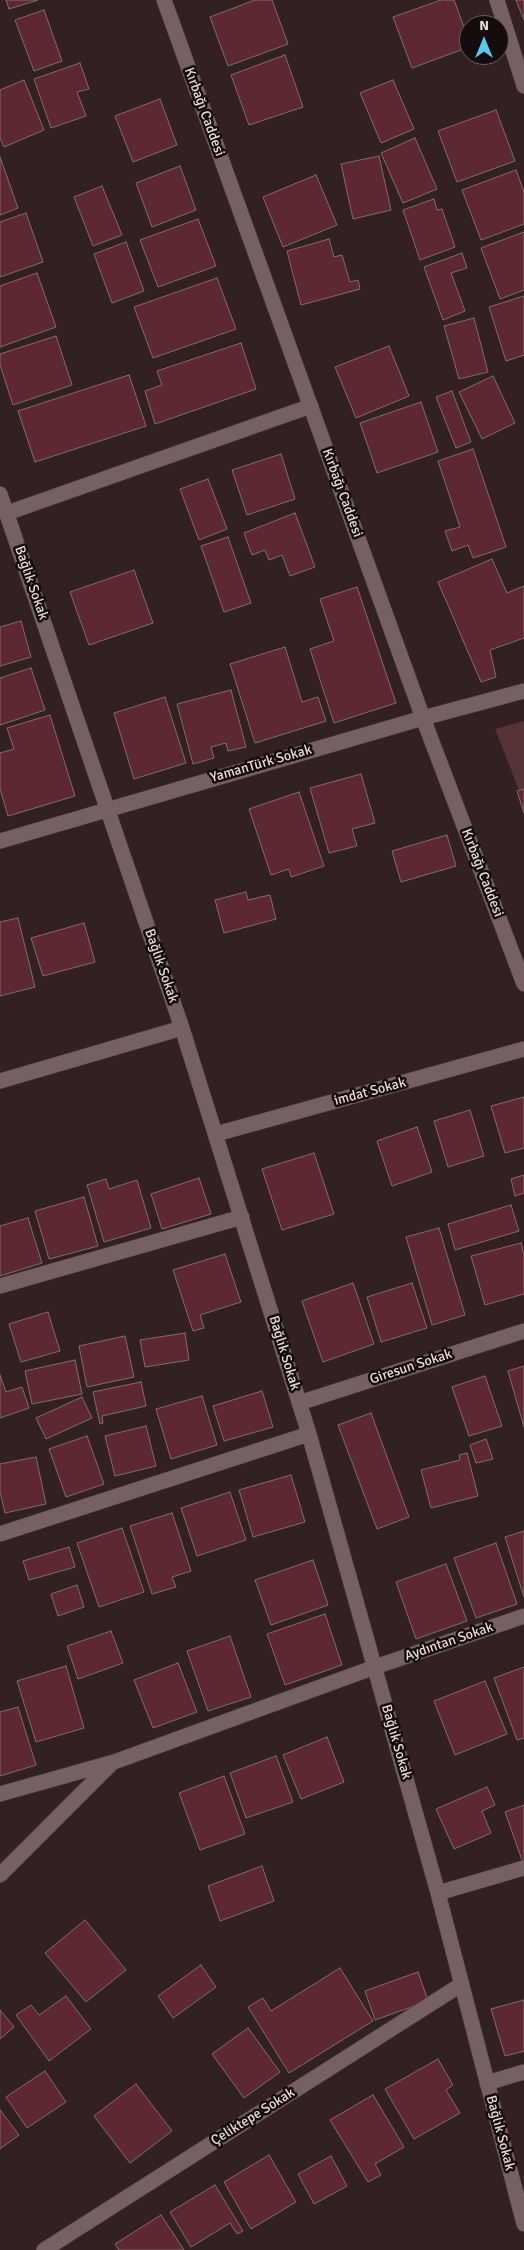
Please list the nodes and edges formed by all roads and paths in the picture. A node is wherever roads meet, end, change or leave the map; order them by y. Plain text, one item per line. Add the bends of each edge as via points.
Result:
1 (164, 0) edge
2 (497, 0) edge
3 (524, 86) edge
4 (311, 406) junction
5 (0, 494) edge
6 (7, 514) junction
7 (524, 691) edge
8 (423, 718) junction
9 (108, 808) junction
10 (0, 841) edge
11 (524, 984) edge
12 (182, 1028) junction
13 (524, 1049) edge
14 (0, 1081) edge
15 (216, 1134) junction
16 (242, 1217) junction
17 (0, 1286) edge
18 (524, 1331) edge
19 (299, 1403) junction
20 (308, 1434) junction
21 (0, 1534) edge
22 (524, 1616) edge
23 (375, 1667) junction
24 (114, 1762) junction
25 (0, 1794) edge
26 (524, 1868) edge
27 (0, 1875) edge
28 (438, 1893) junction
29 (462, 1984) junction
30 (524, 2072) edge
31 (487, 2083) junction
32 (524, 2224) edge
33 (44, 2250) edge

1 - 4 street, Kırbağı Caddesi
2 - 3 street
4 - 6 street
4 - 8 street, Kırbağı Caddesi
5 - 6 street, Bağlık Sokak
6 - 9 street, Bağlık Sokak
7 - 8 street, YamanTürk Sokak
8 - 9 street, YamanTürk Sokak
8 - 11 street, Kırbağı Caddesi
9 - 10 street, YamanTürk Sokak
9 - 12 street, Bağlık Sokak
12 - 14 street
12 - 15 street, Bağlık Sokak
13 - 15 street, imdat Sokak
15 - 16 street, Bağlık Sokak
16 - 17 street
16 - 19 street, Bağlık Sokak
18 - 19 street, Giresun Sokak
19 - 20 street, Bağlık Sokak
20 - 21 street
20 - 23 street, Bağlık Sokak
22 - 23 street, Aydıntan Sokak
23 - 24 street, Aydıntan Sokak
23 - 28 street, Bağlık Sokak
24 - 25 street, Aydıntan Sokak
24 - 27 street
26 - 28 street
28 - 29 street, Bağlık Sokak
29 - 31 street, Bağlık Sokak
29 - 33 street, Çeliktepe Sokak
30 - 31 street
31 - 32 street, Bağlık Sokak

